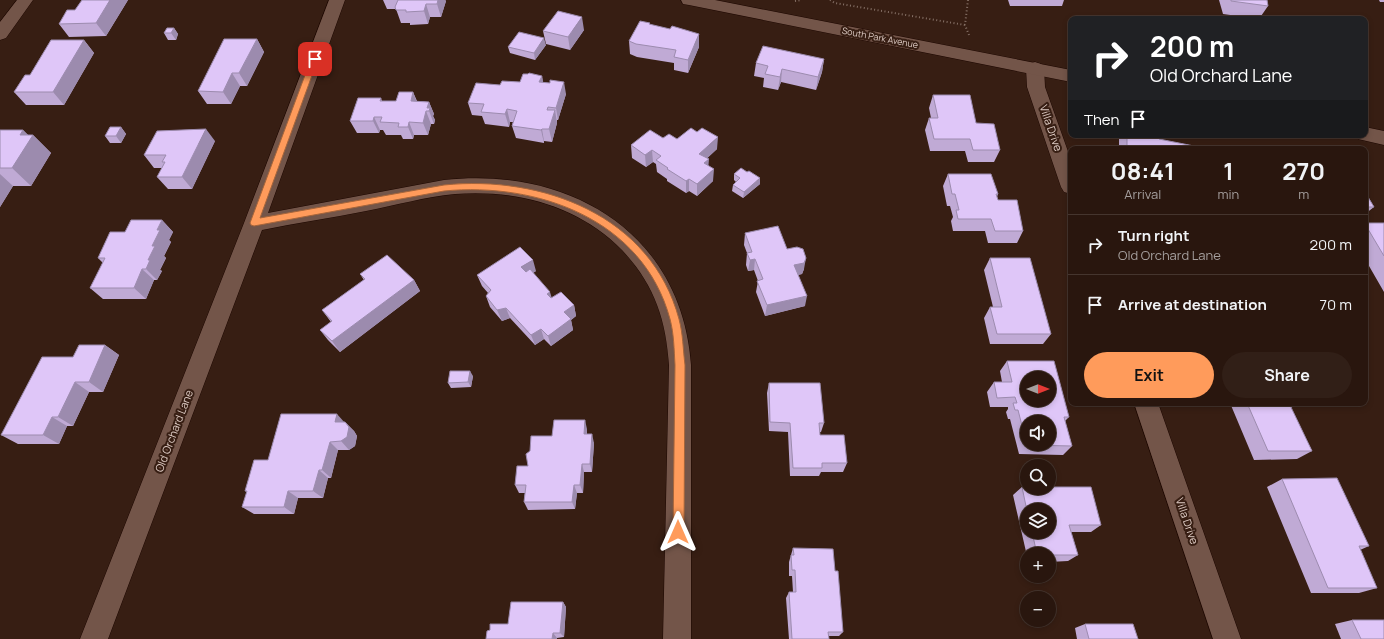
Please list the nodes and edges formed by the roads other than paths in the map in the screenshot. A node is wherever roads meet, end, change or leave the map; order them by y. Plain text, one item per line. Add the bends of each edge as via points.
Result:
1 (25, 0) edge
2 (337, 0) edge
3 (690, 0) edge
4 (0, 34) edge
5 (1035, 68) junction
6 (1068, 75) edge
7 (1368, 135) edge
8 (1384, 138) edge
9 (1068, 178) edge
10 (254, 223) junction
11 (1147, 406) edge
12 (94, 639) edge
13 (677, 639) edge
14 (1227, 639) edge

1 - 4 street
2 - 10 street, Old Orchard Lane
3 - 5 street, South Park Avenue
5 - 6 street, South Park Avenue
5 - 9 street, Villa Drive via 1036,87
7 - 8 street
10 - 12 street, Old Orchard Lane
10 - 13 street via 444,188 489,186 538,193 561,201 594,216 624,237 640,254 658,281 674,318 678,338 680,365
11 - 14 street, Villa Drive

